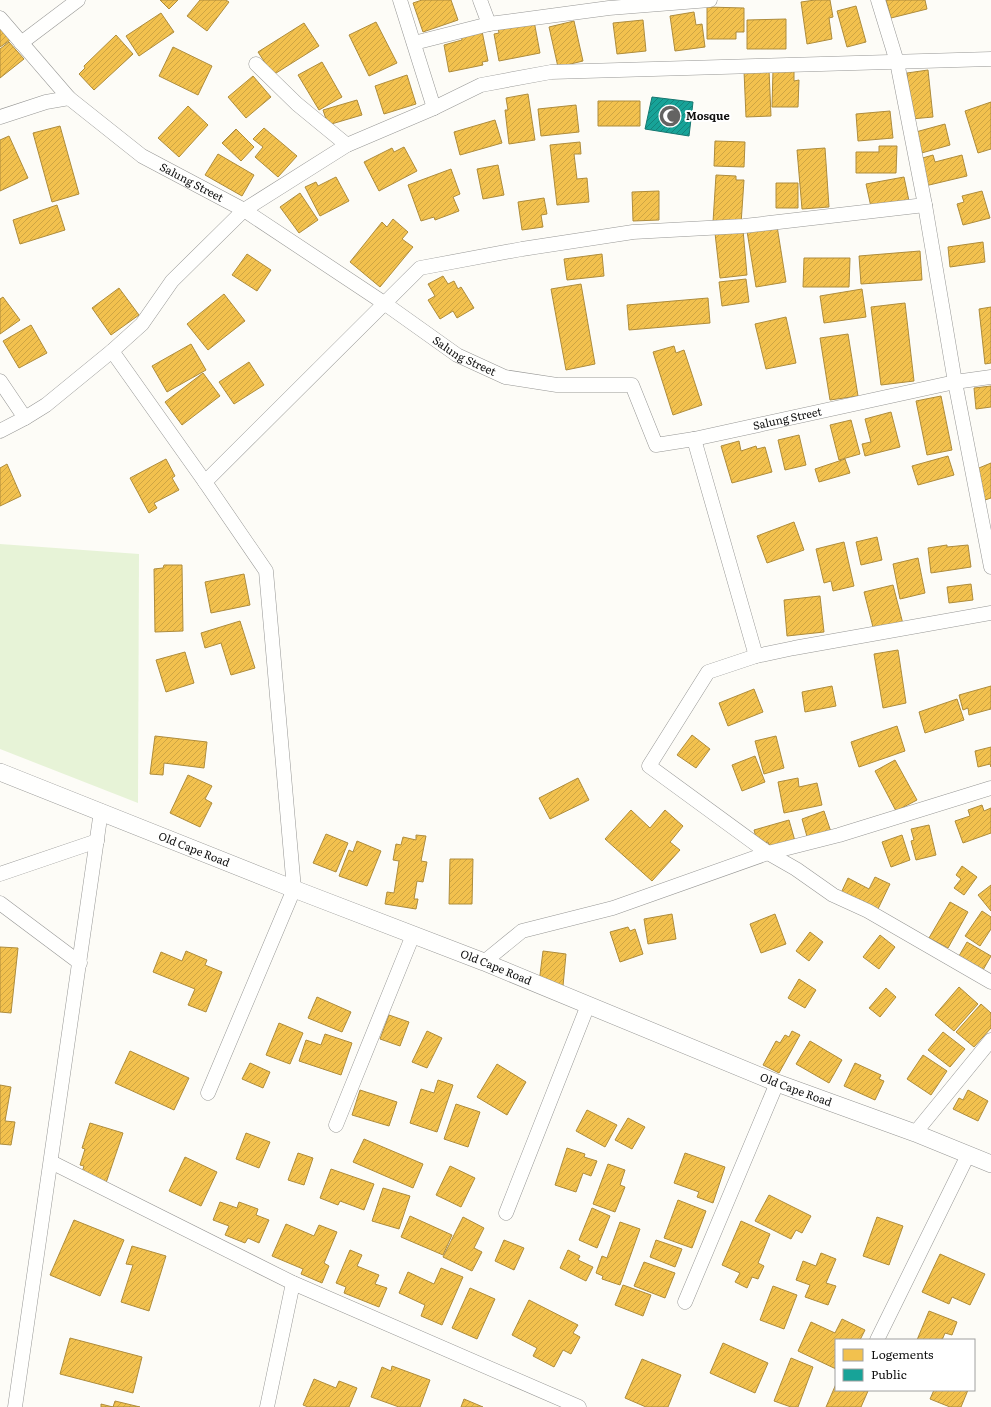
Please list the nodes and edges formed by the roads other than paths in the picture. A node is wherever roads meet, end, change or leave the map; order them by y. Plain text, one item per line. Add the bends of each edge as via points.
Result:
1 (78, 0) edge
2 (400, 0) edge
3 (480, 0) edge
4 (710, 0) edge
5 (878, 0) edge
6 (0, 18) edge
7 (489, 24) junction
8 (21, 43) junction
9 (414, 43) junction
10 (991, 59) edge
11 (897, 62) junction
12 (256, 64) dead end
13 (69, 98) junction
14 (434, 108) junction
15 (0, 117) edge
16 (347, 145) junction
17 (925, 205) junction
18 (244, 210) junction
19 (384, 303) junction
20 (112, 351) junction
21 (991, 376) edge
22 (0, 381) edge
23 (955, 382) junction
24 (25, 418) junction
25 (0, 431) edge
26 (694, 439) junction
27 (205, 482) junction
28 (991, 567) edge
29 (991, 613) edge
30 (756, 656) junction
31 (0, 772) edge
32 (991, 788) edge
33 (102, 811) junction
34 (97, 841) junction
35 (768, 853) junction
36 (0, 874) edge
37 (294, 889) junction
38 (0, 904) edge
39 (413, 934) junction
40 (484, 962) junction
41 (80, 963) junction
42 (991, 982) edge
43 (588, 1006) junction
44 (991, 1040) edge
45 (777, 1084) junction
46 (208, 1093) dead end
47 (336, 1125) dead end
48 (915, 1134) junction
49 (968, 1156) junction
50 (50, 1162) junction
51 (991, 1164) edge
52 (506, 1213) dead end
53 (293, 1283) junction
54 (685, 1302) dead end
55 (877, 1339) edge
56 (15, 1407) edge
57 (268, 1407) edge
58 (579, 1407) edge

1 - 8 street
2 - 9 street
3 - 7 street
4 - 7 street via 609,8
5 - 11 street
6 - 8 street, Salung Street
7 - 9 street
8 - 13 street, Salung Street
9 - 14 street
10 - 11 street
11 - 14 street via 551,72 481,85
11 - 17 street
12 - 16 street via 297,104
13 - 15 street via 46,102
13 - 18 street, Salung Street via 142,156
14 - 16 street
16 - 18 street
17 - 19 street via 744,226 633,232 522,249 420,268
17 - 23 street
18 - 19 street, Salung Street
18 - 20 street via 172,281 142,324
19 - 26 street, Salung Street via 457,355 505,378 557,386 632,385 656,445
19 - 27 street
20 - 24 street via 46,405
20 - 27 street
21 - 23 street, Salung Street
22 - 24 street
23 - 26 street, Salung Street
23 - 28 street
24 - 25 street
26 - 30 street
27 - 37 street via 266,571
29 - 30 street
30 - 35 street via 708,672 649,766
31 - 33 street, Old Cape Road
32 - 35 street via 839,835
33 - 34 street
33 - 37 street, Old Cape Road
34 - 36 street
34 - 41 street
35 - 40 street via 613,908 522,931
35 - 42 street via 833,895 868,911
37 - 39 street, Old Cape Road
37 - 46 street
38 - 41 street
39 - 40 street, Old Cape Road
39 - 47 street
40 - 43 street, Old Cape Road
41 - 50 street
43 - 45 street, Old Cape Road
43 - 52 street
44 - 48 street
45 - 48 street, Old Cape Road
45 - 54 street
48 - 49 street, Old Cape Road
49 - 51 street, Old Cape Road
49 - 55 street
50 - 53 street
50 - 56 street
53 - 57 street
53 - 58 street

